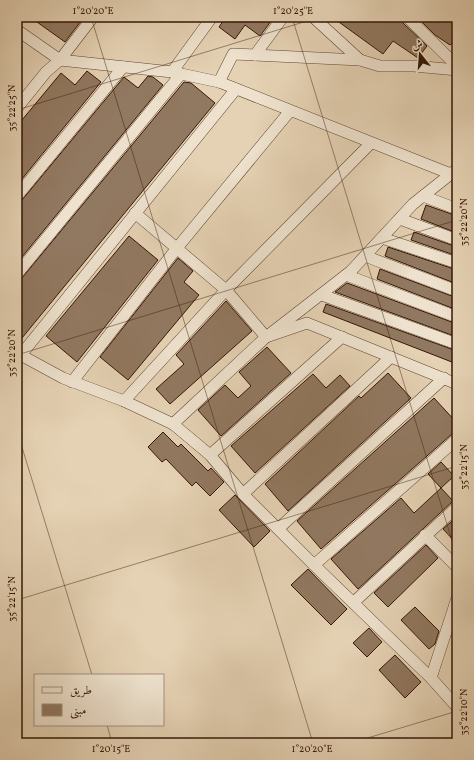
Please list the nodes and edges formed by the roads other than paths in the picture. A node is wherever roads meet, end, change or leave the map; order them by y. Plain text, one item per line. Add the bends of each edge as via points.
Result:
1 (93, 17) edge
2 (212, 17) edge
3 (283, 17) edge
4 (313, 17) edge
5 (406, 17) edge
6 (17, 30) edge
7 (255, 55) junction
8 (60, 60) junction
9 (360, 60) junction
10 (457, 66) edge
11 (123, 67) junction
12 (457, 70) edge
13 (176, 73) junction
14 (219, 82) junction
15 (236, 89) junction
16 (17, 108) edge
17 (290, 111) junction
18 (371, 143) junction
19 (455, 173) edge
20 (17, 196) edge
21 (423, 196) junction
22 (457, 209) edge
23 (134, 213) junction
24 (400, 219) junction
25 (382, 238) junction
26 (457, 240) edge
27 (178, 248) junction
28 (365, 256) junction
29 (457, 263) edge
30 (17, 274) edge
31 (346, 275) junction
32 (226, 290) junction
33 (457, 291) edge
34 (322, 295) junction
35 (457, 317) edge
36 (342, 337) junction
37 (266, 338) junction
38 (457, 344) edge
39 (19, 355) edge
40 (391, 357) junction
41 (444, 378) junction
42 (72, 382) junction
43 (457, 384) edge
44 (124, 401) junction
45 (173, 424) junction
46 (457, 440) edge
47 (210, 454) junction
48 (243, 494) junction
49 (457, 507) edge
50 (278, 529) junction
51 (425, 535) junction
52 (314, 565) junction
53 (457, 568) edge
54 (457, 598) edge
55 (354, 602) junction
56 (431, 678) junction
57 (457, 707) edge

1 - 8 street
2 - 13 street
3 - 7 street
4 - 9 street
5 - 10 street
6 - 8 street
7 - 9 street
7 - 14 street via 233,54
8 - 11 street
8 - 16 street via 46,72
9 - 12 street via 380,66
11 - 13 street
11 - 20 street
13 - 14 street
13 - 30 street
14 - 15 street
15 - 17 street
15 - 23 street
17 - 18 street
17 - 27 street
18 - 19 street
18 - 32 street
19 - 21 street
21 - 22 street
21 - 24 street
23 - 27 street
23 - 39 street
24 - 25 street
24 - 26 street
25 - 28 street
25 - 29 street
27 - 32 street
27 - 42 street
28 - 31 street
28 - 33 street
31 - 34 street
31 - 35 street
32 - 37 street
32 - 44 street
34 - 37 street
34 - 38 street
36 - 37 street via 307,323
36 - 40 street
36 - 47 street
37 - 45 street
39 - 42 street
40 - 41 street
40 - 48 street
41 - 43 street
41 - 50 street
42 - 44 street
44 - 45 street
45 - 47 street
46 - 52 street
47 - 48 street
48 - 50 street
49 - 51 street
50 - 52 street
51 - 53 street
51 - 55 street
52 - 55 street
54 - 56 street
55 - 56 street
56 - 57 street

